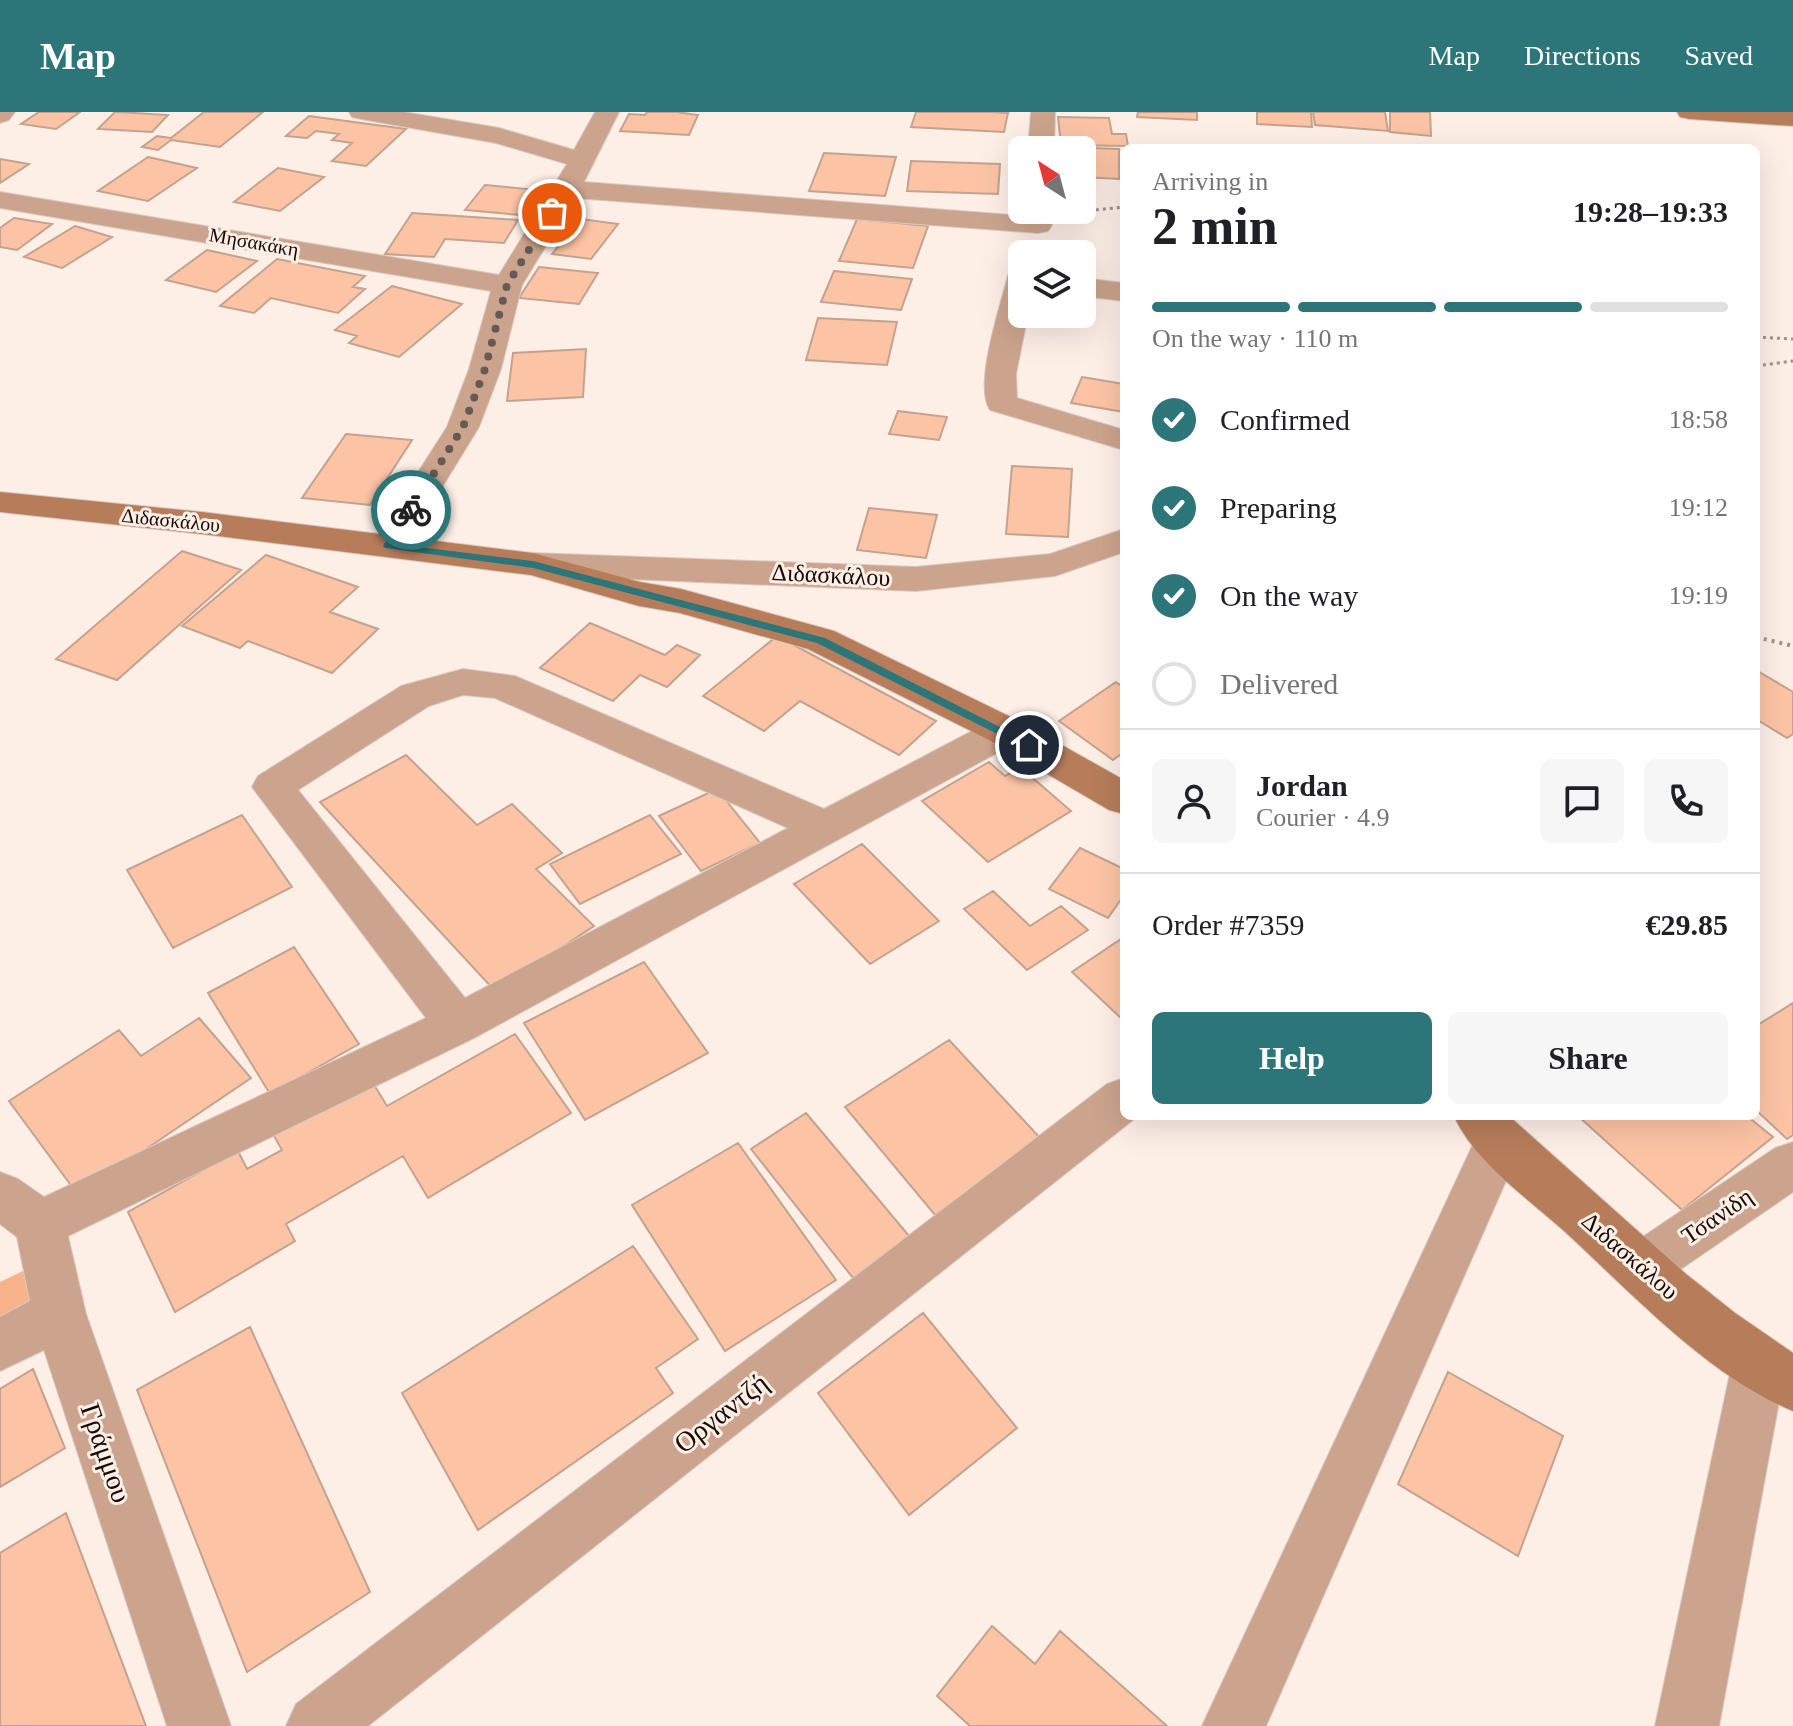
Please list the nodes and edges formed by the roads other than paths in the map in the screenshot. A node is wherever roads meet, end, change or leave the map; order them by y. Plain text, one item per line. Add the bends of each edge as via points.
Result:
1 (361, 112) edge
2 (607, 112) edge
3 (1043, 112) edge
4 (1689, 112) edge
5 (1793, 118) edge
6 (1042, 136) edge
7 (581, 160) junction
8 (567, 189) junction
9 (0, 200) edge
10 (1008, 214) edge
11 (507, 285) junction
12 (1096, 289) edge
13 (1120, 292) edge
14 (1010, 328) edge
15 (1120, 439) edge
16 (0, 502) edge
17 (1120, 541) edge
18 (389, 546) junction
19 (533, 564) junction
20 (1005, 731) junction
21 (1120, 797) edge
22 (824, 826) junction
23 (458, 1024) junction
24 (1120, 1102) edge
25 (1489, 1128) edge
26 (1793, 1164) edge
27 (20, 1209) edge
28 (1641, 1267) junction
29 (59, 1314) junction
30 (0, 1345) edge
31 (1776, 1374) edge
32 (199, 1726) edge
33 (318, 1726) edge
34 (1234, 1726) edge
35 (1687, 1726) edge

1 - 7 street via 499,136
2 - 7 street
3 - 6 street
4 - 5 street
7 - 8 street
8 - 10 street
8 - 11 street
9 - 11 street, Μησακάκη
11 - 18 street via 463,427
12 - 13 street
14 - 15 street via 1000,374 1001,403
16 - 18 street, Διδασκάλου
17 - 19 street, Διδασκάλου via 1055,565 916,579
18 - 19 street, Διδασκάλου
19 - 20 street, Διδασκάλου via 821,640
20 - 21 street, Διδασκάλου
20 - 22 street
22 - 23 street
22 - 23 street via 501,685 463,682 415,696 272,787
23 - 27 street
24 - 33 street, Οργαντζή
25 - 28 street, Διδασκάλου
25 - 34 street
26 - 28 street, Τσανίδη
27 - 29 street, Γράμμου via 46,1260
28 - 31 street, Διδασκάλου
29 - 30 street
29 - 32 street, Γράμμου
31 - 35 street

